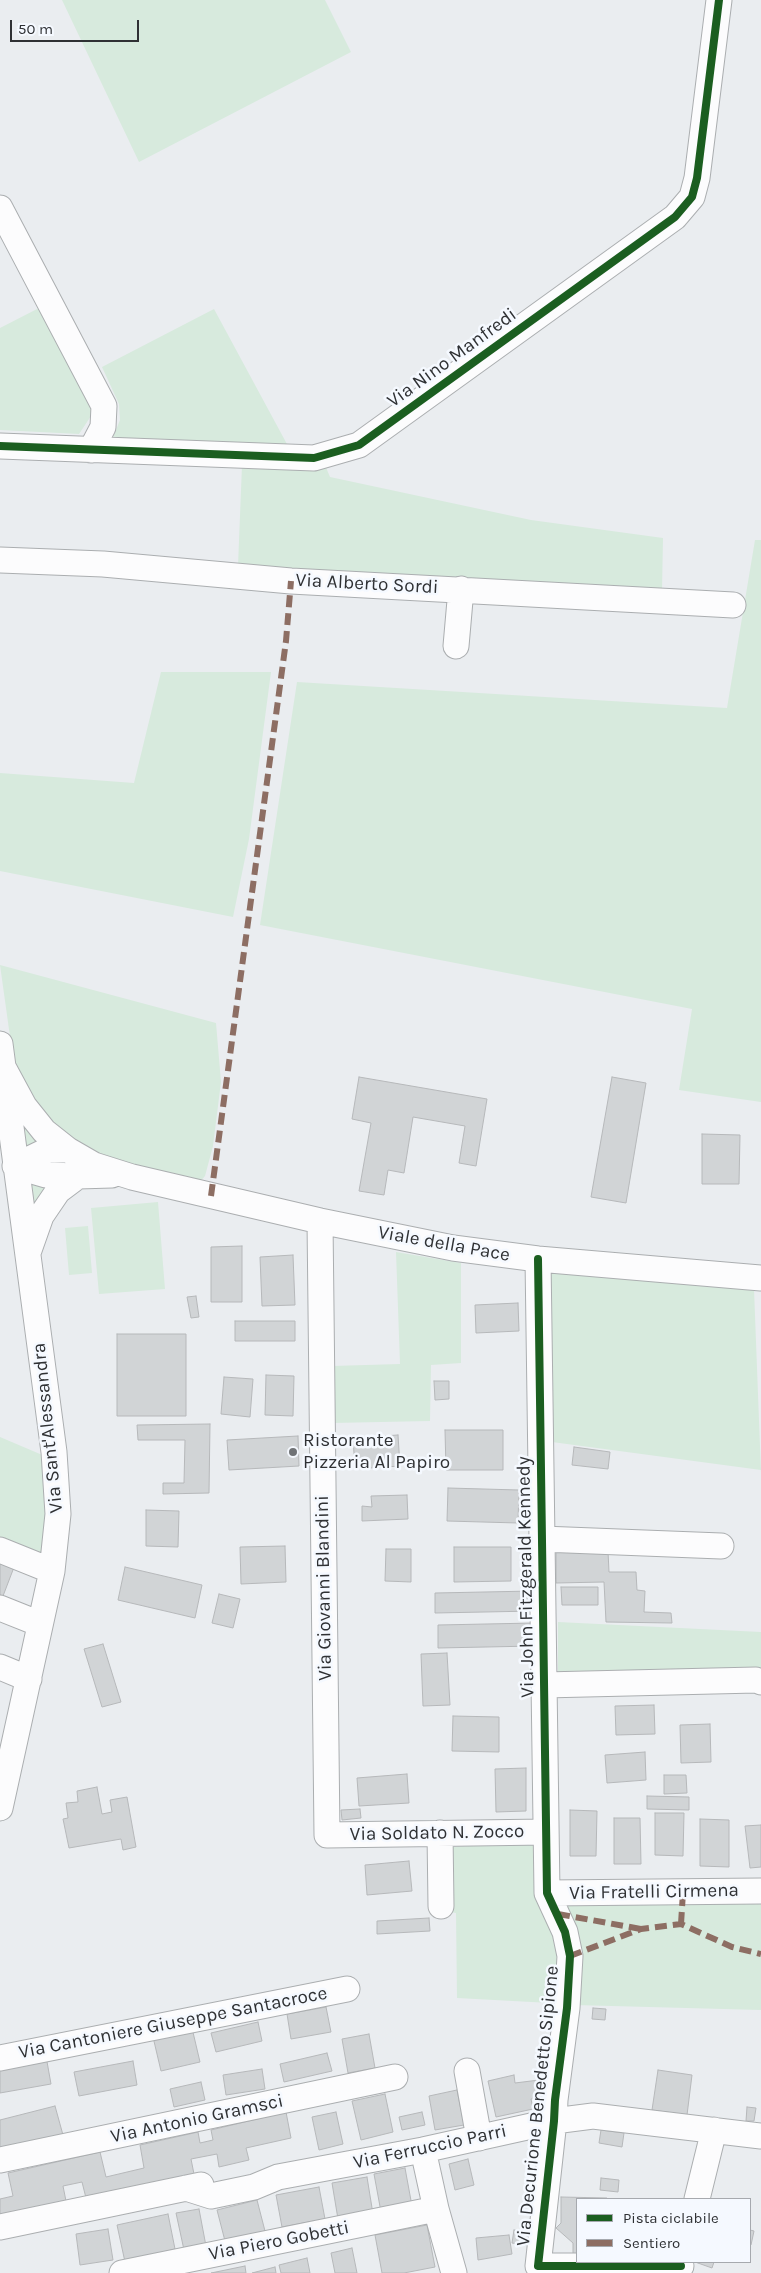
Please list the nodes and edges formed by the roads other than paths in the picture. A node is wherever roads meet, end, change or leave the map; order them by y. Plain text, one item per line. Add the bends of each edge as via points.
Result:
1 (719, 0) edge
2 (0, 208) edge
3 (0, 446) edge
4 (91, 450) junction
5 (0, 560) edge
6 (461, 589) junction
7 (734, 604) dead end
8 (456, 646) dead end
9 (2, 1055) edge
10 (68, 1150) junction
11 (15, 1166) junction
12 (78, 1176) junction
13 (132, 1177) junction
14 (320, 1221) junction
15 (28, 1253) junction
16 (538, 1260) junction
17 (761, 1278) edge
18 (542, 1539) junction
19 (721, 1546) dead end
20 (0, 1550) edge
21 (52, 1571) junction
22 (0, 1608) edge
23 (40, 1624) junction
24 (0, 1667) edge
25 (29, 1679) junction
26 (761, 1682) edge
27 (544, 1685) junction
28 (9, 1728) edge
29 (3, 1777) edge
30 (0, 1808) edge
31 (546, 1832) junction
32 (440, 1833) junction
33 (328, 1835) joint
34 (761, 1891) edge
35 (547, 1893) junction
36 (441, 1906) dead end
37 (347, 1989) dead end
38 (0, 2058) edge
39 (467, 2071) dead end
40 (395, 2077) dead end
41 (554, 2121) junction
42 (714, 2130) junction
43 (761, 2136) edge
44 (480, 2138) junction
45 (423, 2150) junction
46 (0, 2160) edge
47 (697, 2198) edge
48 (436, 2209) junction
49 (0, 2227) edge
50 (680, 2267) edge
51 (122, 2273) edge
52 (454, 2273) edge

1 - 4 street, Via Nino Manfredi via 692,197 675,217 359,445 314,458
2 - 4 street via 104,406 103,427
3 - 4 street, Via Nino Manfredi
5 - 6 street, Via Alberto Sordi via 103,564 291,581
6 - 7 street, Via Alberto Sordi
6 - 8 street
9 - 10 street via 24,1106 44,1131
9 - 11 street, Via Sant'Alessandra
10 - 11 street via 48,1150
10 - 13 street via 94,1165
11 - 12 street via 46,1176
11 - 15 street, Via Sant'Alessandra
12 - 13 street
12 - 15 street via 58,1192 41,1216
13 - 14 street, Viale della Pace
14 - 16 street, Viale della Pace via 452,1248
14 - 33 street, Via Giovanni Blandini
15 - 21 street, Via Sant'Alessandra via 54,1452 58,1514
16 - 17 street, Viale della Pace
16 - 18 street, Via John Fitzgerald Kennedy
18 - 19 street
18 - 27 street, Via John Fitzgerald Kennedy
20 - 21 street
21 - 23 street, Via Sant'Alessandra
22 - 23 street
23 - 25 street, Via Sant'Alessandra
24 - 25 street
25 - 28 street, Via Sant'Alessandra
26 - 27 street
27 - 31 street, Via John Fitzgerald Kennedy
28 - 29 street, Via Sant'Alessandra
29 - 30 street, Via Sant'Alessandra
31 - 32 street, Via Soldato N. Zocco
31 - 35 street, Via John Fitzgerald Kennedy
32 - 33 street, Via Soldato N. Zocco
32 - 36 street
34 - 35 street, Via Fratelli Cirmena
35 - 41 street, Via Decurione Benedetto Sipione via 565,1932 570,1956
37 - 38 street, Via Cantoniere Giuseppe Santacroce
39 - 44 street
40 - 46 street, Via Antonio Gramsci
41 - 42 street, Via Ferruccio Parri via 593,2116
41 - 44 street, Via Ferruccio Parri
41 - 50 street, Via Decurione Benedetto Sipione via 538,2266
42 - 43 street, Via Ferruccio Parri
42 - 47 street
44 - 45 street, Via Ferruccio Parri
45 - 48 street
45 - 49 street, Via Ferruccio Parri via 278,2177 254,2187 211,2196 186,2188
48 - 51 street, Via Piero Gobetti
48 - 52 street

